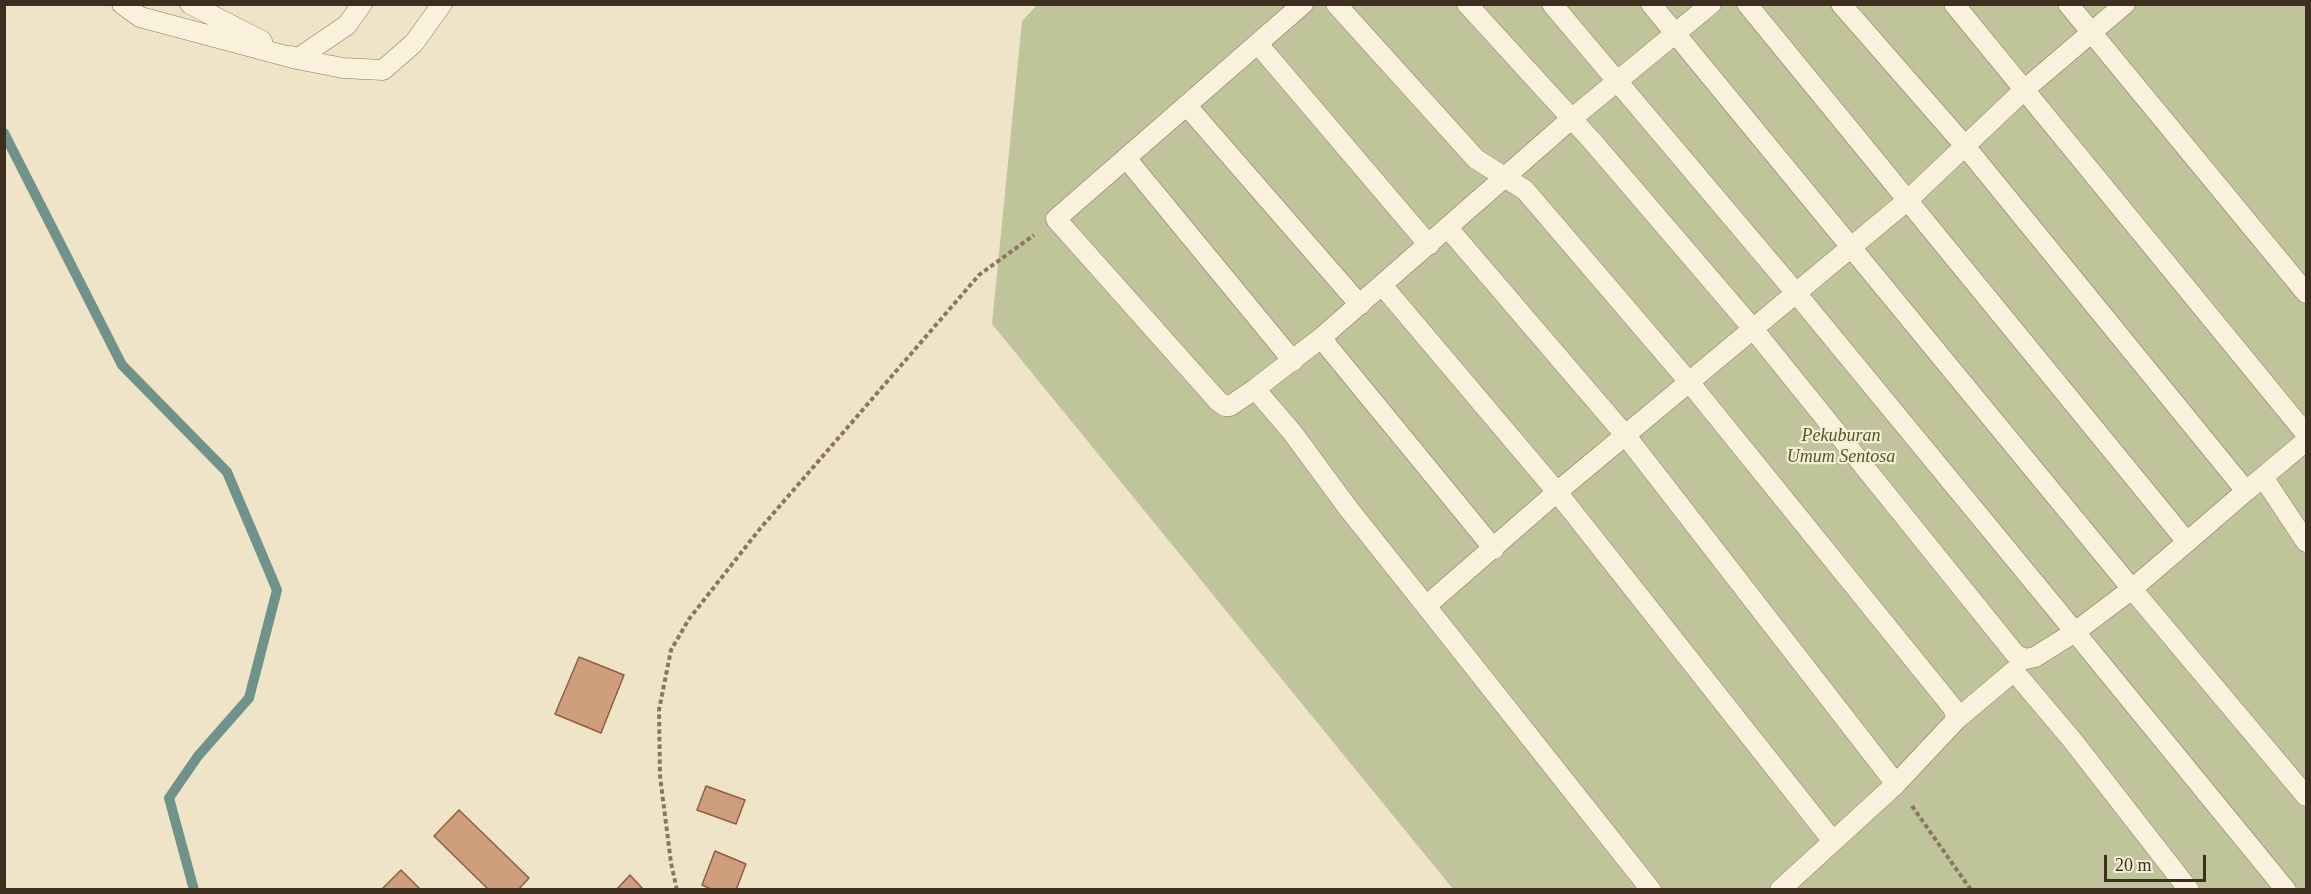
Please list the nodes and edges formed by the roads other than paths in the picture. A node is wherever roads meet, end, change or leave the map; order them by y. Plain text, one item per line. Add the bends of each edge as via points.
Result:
1 (122, 4) edge
2 (190, 4) edge
3 (362, 4) edge
4 (442, 4) edge
5 (1304, 4) edge
6 (1336, 4) edge
7 (1467, 4) edge
8 (1552, 4) edge
9 (1651, 4) edge
10 (1711, 4) edge
11 (1747, 4) edge
12 (1841, 4) edge
13 (1954, 4) edge
14 (2068, 4) edge
15 (2125, 4) edge
16 (2092, 33) junction
17 (1675, 34) junction
18 (1258, 44) junction
19 (297, 59) junction
20 (1617, 80) junction
21 (2024, 90) junction
22 (1187, 106) junction
23 (1570, 120) junction
24 (1965, 146) junction
25 (1126, 158) junction
26 (1503, 178) junction
27 (1909, 199) junction
28 (1448, 228) junction
29 (1429, 245) junction
30 (1851, 246) junction
31 (1382, 285) junction
32 (2307, 292) edge
33 (1796, 293) junction
34 (1360, 305) junction
35 (1754, 330) junction
36 (1321, 338) junction
37 (1293, 361) junction
38 (1690, 383) junction
39 (1255, 389) junction
40 (2307, 434) edge
41 (1626, 436) junction
42 (2307, 441) edge
43 (2263, 477) junction
44 (2246, 491) junction
45 (1557, 492) junction
46 (2187, 542) junction
47 (2307, 542) edge
48 (1494, 549) junction
49 (2132, 589) junction
50 (1426, 606) junction
51 (2075, 632) junction
52 (2020, 665) junction
53 (1957, 719) junction
54 (1896, 783) junction
55 (2307, 796) edge
56 (1833, 840) junction
57 (1651, 890) edge
58 (1780, 890) edge
59 (2189, 890) edge
60 (2286, 890) edge

1 - 19 lane via 140,17
2 - 19 lane
3 - 19 lane via 347,25
4 - 19 lane via 414,43 383,70 343,68
5 - 18 lane
6 - 26 lane via 1476,159
7 - 23 lane
8 - 20 lane
9 - 17 lane
10 - 17 lane
11 - 27 lane
12 - 24 lane
13 - 21 lane
14 - 16 lane
15 - 16 lane
16 - 21 lane
16 - 32 lane
17 - 20 lane
17 - 30 lane
18 - 22 lane
18 - 29 lane
20 - 23 lane
20 - 33 lane
21 - 24 lane
21 - 40 lane
22 - 25 lane
22 - 34 lane
23 - 26 lane
23 - 35 lane
24 - 27 lane
24 - 44 lane
25 - 37 lane
25 - 39 lane via 1056,219 1218,401 1230,405
26 - 28 lane
26 - 38 lane via 1525,190
27 - 30 lane
27 - 46 lane
28 - 29 lane
28 - 41 lane
29 - 31 lane
30 - 33 lane
30 - 49 lane
31 - 34 lane
31 - 45 lane
33 - 35 lane
33 - 51 lane
34 - 36 lane
35 - 38 lane
35 - 52 lane via 2016,655
36 - 37 lane
36 - 48 lane
37 - 39 lane
38 - 41 lane
38 - 53 lane via 1953,708
39 - 50 lane
41 - 45 lane
41 - 54 lane
42 - 43 lane
43 - 44 lane
43 - 47 lane
44 - 46 lane
45 - 48 lane
45 - 56 lane
46 - 49 lane
48 - 50 lane
49 - 51 lane
49 - 55 lane
50 - 57 lane
51 - 52 lane
51 - 60 lane
52 - 53 lane
52 - 59 lane via 2073,741
53 - 54 lane
54 - 56 lane
56 - 58 lane

